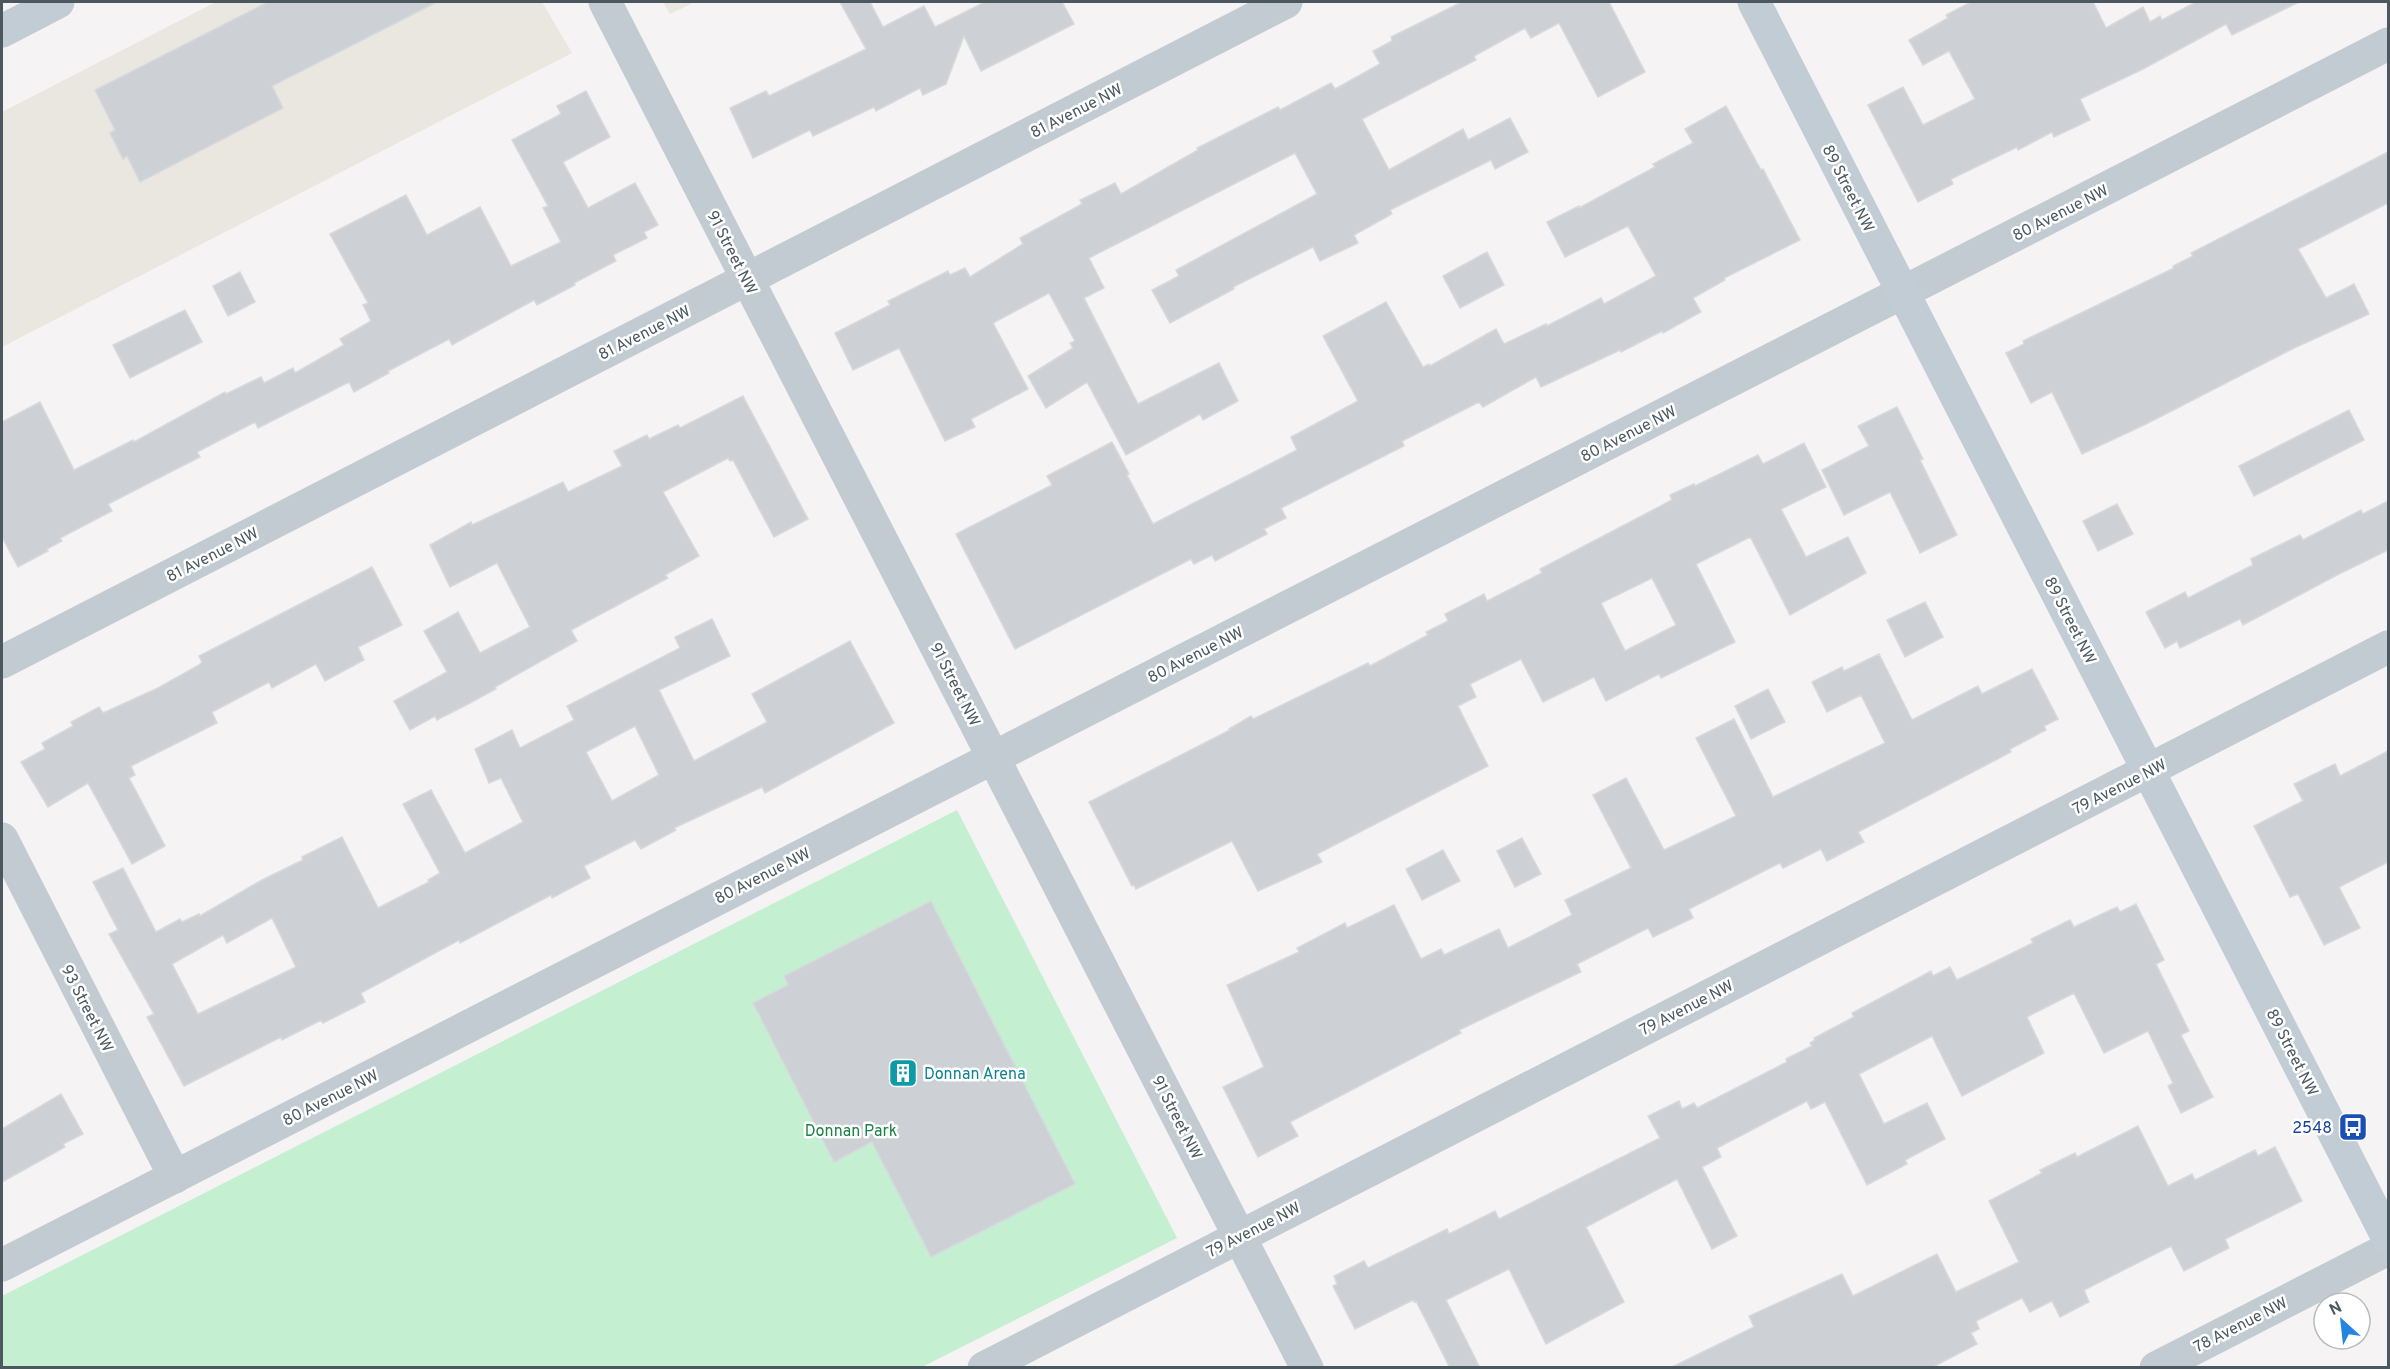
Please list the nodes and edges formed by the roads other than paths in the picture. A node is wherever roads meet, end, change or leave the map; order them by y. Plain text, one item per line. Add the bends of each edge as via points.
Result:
1 (58, 2) edge
2 (604, 2) edge
3 (1286, 2) edge
4 (1754, 2) edge
5 (2, 31) edge
6 (2388, 44) edge
7 (747, 279) junction
8 (1903, 292) junction
9 (2388, 647) edge
10 (2, 662) edge
11 (993, 757) junction
12 (2148, 771) junction
13 (2, 839) edge
14 (175, 1177) junction
15 (1240, 1236) junction
16 (2388, 1238) edge
17 (2388, 1249) edge
18 (2, 1265) edge
19 (984, 1368) edge
20 (1307, 1368) edge
21 (2156, 1368) edge

1 - 5 street
2 - 7 street, 91 Street NW
3 - 7 street, 81 Avenue NW
4 - 8 street, 89 Street NW
6 - 8 street, 80 Avenue NW
7 - 10 street, 81 Avenue NW
7 - 11 street, 91 Street NW
8 - 11 street, 80 Avenue NW
8 - 12 street, 89 Street NW
9 - 12 street, 79 Avenue NW
11 - 14 street, 80 Avenue NW
11 - 15 street, 91 Street NW
12 - 15 street, 79 Avenue NW
12 - 16 street, 89 Street NW
13 - 14 street, 93 Street NW
14 - 18 street, 80 Avenue NW
15 - 19 street, 79 Avenue NW
15 - 20 street, 91 Street NW
17 - 21 street, 78 Avenue NW

